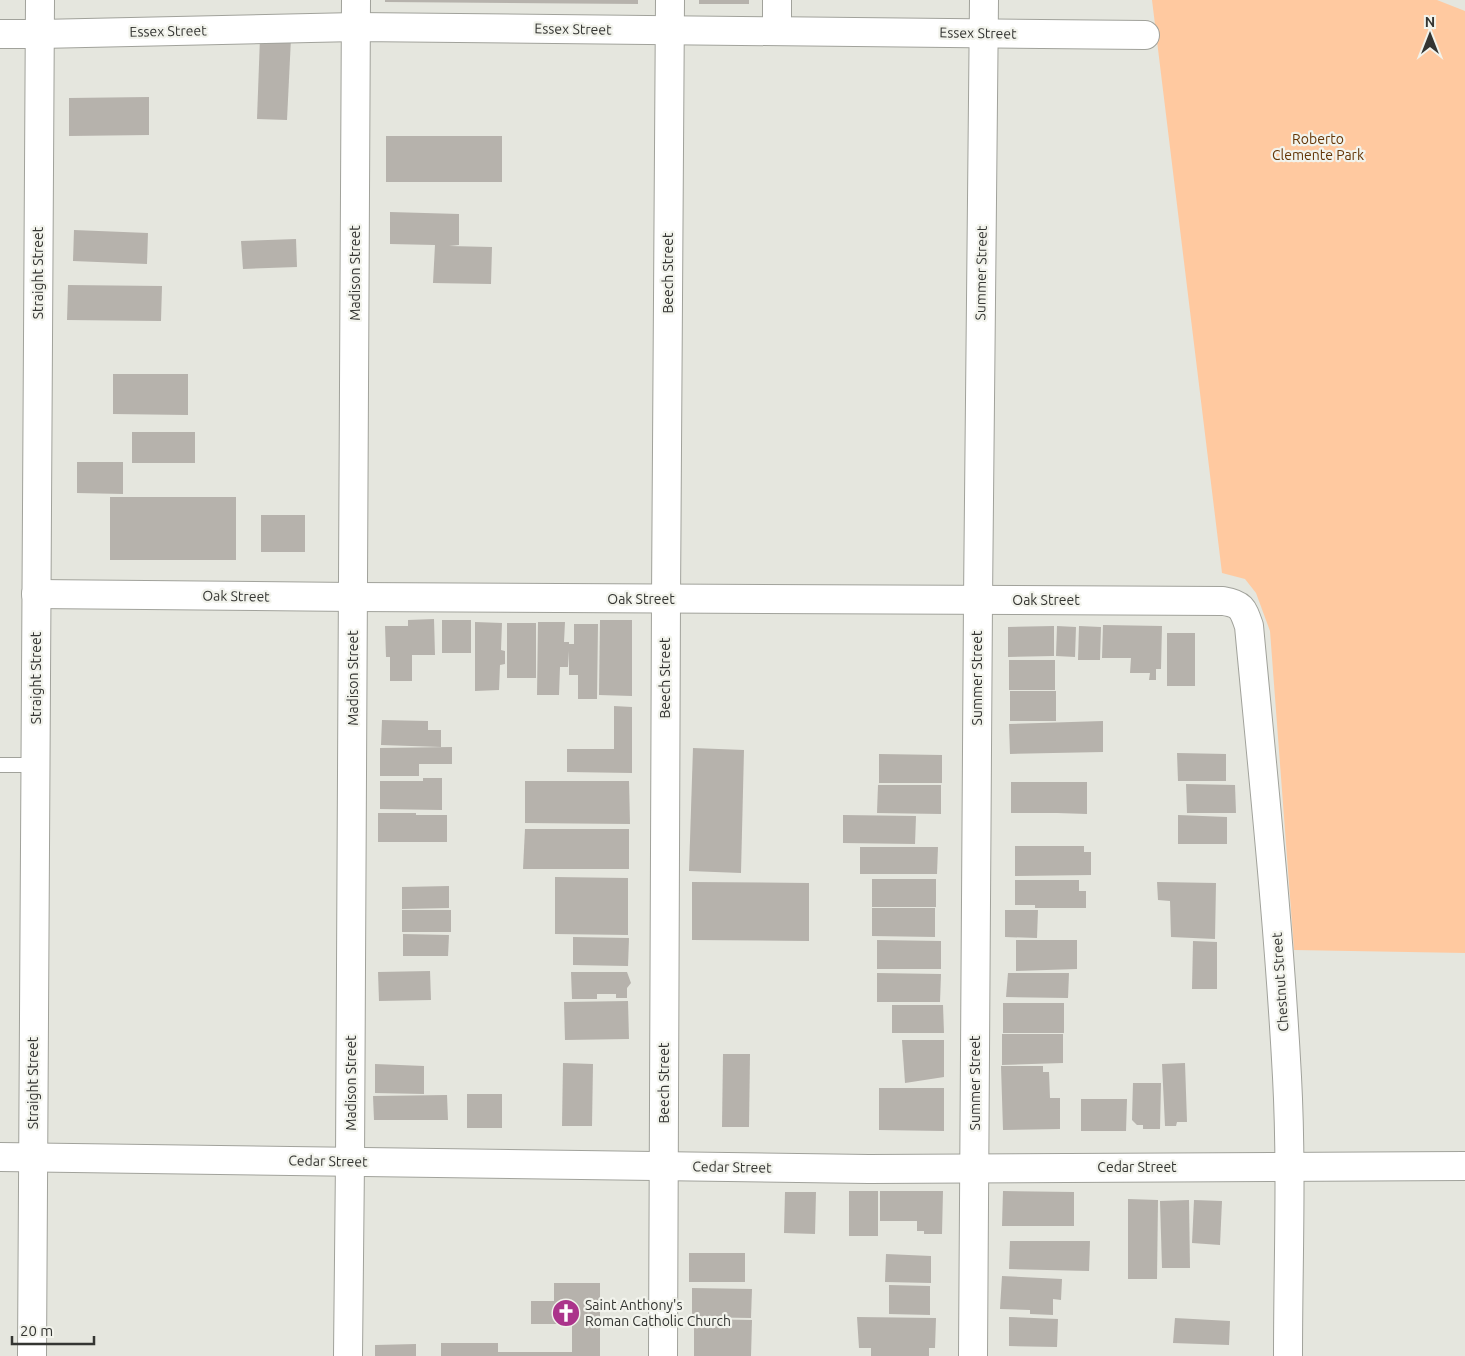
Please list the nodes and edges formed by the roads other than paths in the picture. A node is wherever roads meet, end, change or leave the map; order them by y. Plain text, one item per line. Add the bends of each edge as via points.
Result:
1 (40, 0) edge
2 (356, 0) edge
3 (670, 0) edge
4 (776, 0) edge
5 (984, 0) edge
6 (356, 27) junction
7 (670, 30) junction
8 (777, 31) junction
9 (984, 33) junction
10 (0, 34) edge
11 (40, 34) junction
12 (1145, 35) dead end
13 (36, 594) junction
14 (354, 597) junction
15 (666, 599) junction
16 (978, 600) junction
17 (1243, 610) joint
18 (0, 765) edge
19 (35, 765) junction
20 (0, 1157) edge
21 (33, 1157) junction
22 (350, 1161) junction
23 (663, 1166) junction
24 (1289, 1166) junction
25 (1465, 1166) edge
26 (974, 1168) junction
27 (32, 1356) edge
28 (348, 1356) edge
29 (663, 1356) edge
30 (973, 1356) edge
31 (1288, 1356) edge

1 - 11 street, Straight Street
2 - 6 street, Madison Street
3 - 7 street, Beech Street
4 - 8 street
5 - 9 street, Summer Street
6 - 7 street, Essex Street
6 - 11 street, Essex Street
6 - 14 street, Madison Street
7 - 8 street, Essex Street
7 - 15 street, Beech Street
8 - 9 street, Essex Street
9 - 12 street, Essex Street
9 - 16 street, Summer Street
10 - 11 street, Essex Street
11 - 13 street, Straight Street
13 - 14 street, Oak Street
13 - 19 street, Straight Street
14 - 15 street, Oak Street
14 - 22 street, Madison Street
15 - 16 street, Oak Street
15 - 23 street, Beech Street
16 - 17 street, Oak Street via 1223,601 1233,602
16 - 26 street, Summer Street
17 - 24 street, Chestnut Street via 1249,626 1281,980
18 - 19 lane
19 - 21 street, Straight Street
20 - 21 street, Cedar Street
21 - 22 street, Cedar Street
21 - 27 street, Straight Street
22 - 23 street, Cedar Street
22 - 28 street, Madison Street
23 - 26 street, Cedar Street
23 - 29 street, Beech Street
24 - 25 street, Cedar Street
24 - 26 street, Cedar Street
24 - 31 street, Chestnut Street
26 - 30 street, Summer Street

